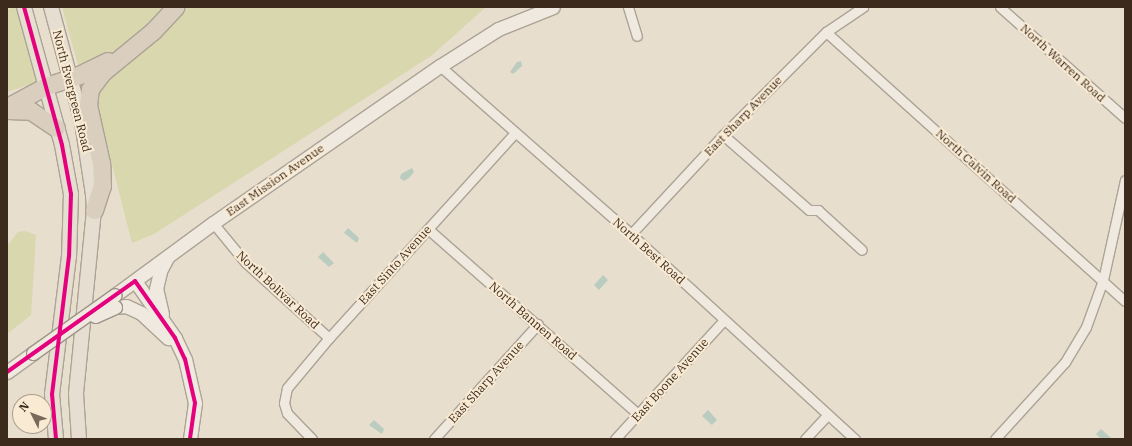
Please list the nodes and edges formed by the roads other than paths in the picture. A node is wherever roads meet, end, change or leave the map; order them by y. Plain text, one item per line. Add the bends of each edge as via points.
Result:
1 (24, 7) edge
2 (51, 7) edge
3 (175, 7) edge
4 (553, 7) edge
5 (628, 7) edge
6 (864, 7) edge
7 (1000, 7) edge
8 (826, 32) junction
9 (637, 36) dead end
10 (136, 45) junction
11 (440, 66) junction
12 (70, 78) junction
13 (46, 86) junction
14 (7, 109) edge
15 (1125, 118) edge
16 (56, 128) junction
17 (515, 132) junction
18 (723, 136) junction
19 (1125, 180) edge
20 (94, 210) junction
21 (213, 223) junction
22 (428, 229) junction
23 (631, 234) junction
24 (862, 250) dead end
25 (168, 257) junction
26 (1103, 280) junction
27 (135, 281) junction
28 (115, 301) junction
29 (1125, 301) edge
30 (724, 320) junction
31 (164, 322) junction
32 (538, 324) junction
33 (329, 338) junction
34 (182, 352) junction
35 (7, 372) edge
36 (638, 414) junction
37 (827, 415) junction
38 (56, 439) edge
39 (79, 439) edge
40 (190, 439) edge
41 (312, 439) edge
42 (434, 439) edge
43 (616, 439) edge
44 (805, 439) edge
45 (854, 439) edge
46 (996, 439) edge

1 - 13 main road, North Evergreen Road
2 - 12 main road, North Evergreen Road
3 - 10 highway
4 - 11 street, East Mission Avenue via 498,29
5 - 9 street
6 - 8 street, East Sharp Avenue
7 - 15 street, North Warren Road
8 - 18 street, East Sharp Avenue
8 - 26 street, North Calvin Road
10 - 12 highway
10 - 20 highway via 103,72 90,89 88,105 101,163 102,186
11 - 17 street, North Best Road
11 - 21 street, East Mission Avenue
12 - 13 highway
12 - 20 main road, North Evergreen Road via 82,122
13 - 14 highway
13 - 16 main road, North Evergreen Road
14 - 16 highway via 31,111
16 - 38 main road, North Evergreen Road via 68,172 71,214 63,316 52,394
17 - 22 street, East Sinto Avenue
17 - 23 street, North Best Road
18 - 23 street, East Sharp Avenue
18 - 24 street via 809,210 818,210
19 - 26 street
20 - 39 main road, North Evergreen Road via 76,394
21 - 25 street, East Mission Avenue
21 - 33 street, North Bolivar Road via 246,263
22 - 32 street, North Bannen Road
22 - 33 street, East Sinto Avenue
23 - 30 street, North Best Road
25 - 27 street, East Mission Avenue
25 - 31 street via 160,271 156,289
26 - 29 street, North Calvin Road
26 - 46 street via 1086,327 1065,362
27 - 28 street, East Mission Avenue
27 - 31 street
28 - 34 street via 141,313
28 - 35 street, East Mission Avenue, bridge via 72,326
30 - 36 street, East Boone Avenue
30 - 37 street, North Best Road
31 - 34 street
32 - 36 street, North Bannen Road
32 - 42 street, East Sharp Avenue
33 - 41 street, East Sinto Avenue via 293,379 287,388 284,403 292,421
34 - 40 street via 196,403
36 - 43 street, East Boone Avenue
37 - 44 street
37 - 45 street, North Best Road

